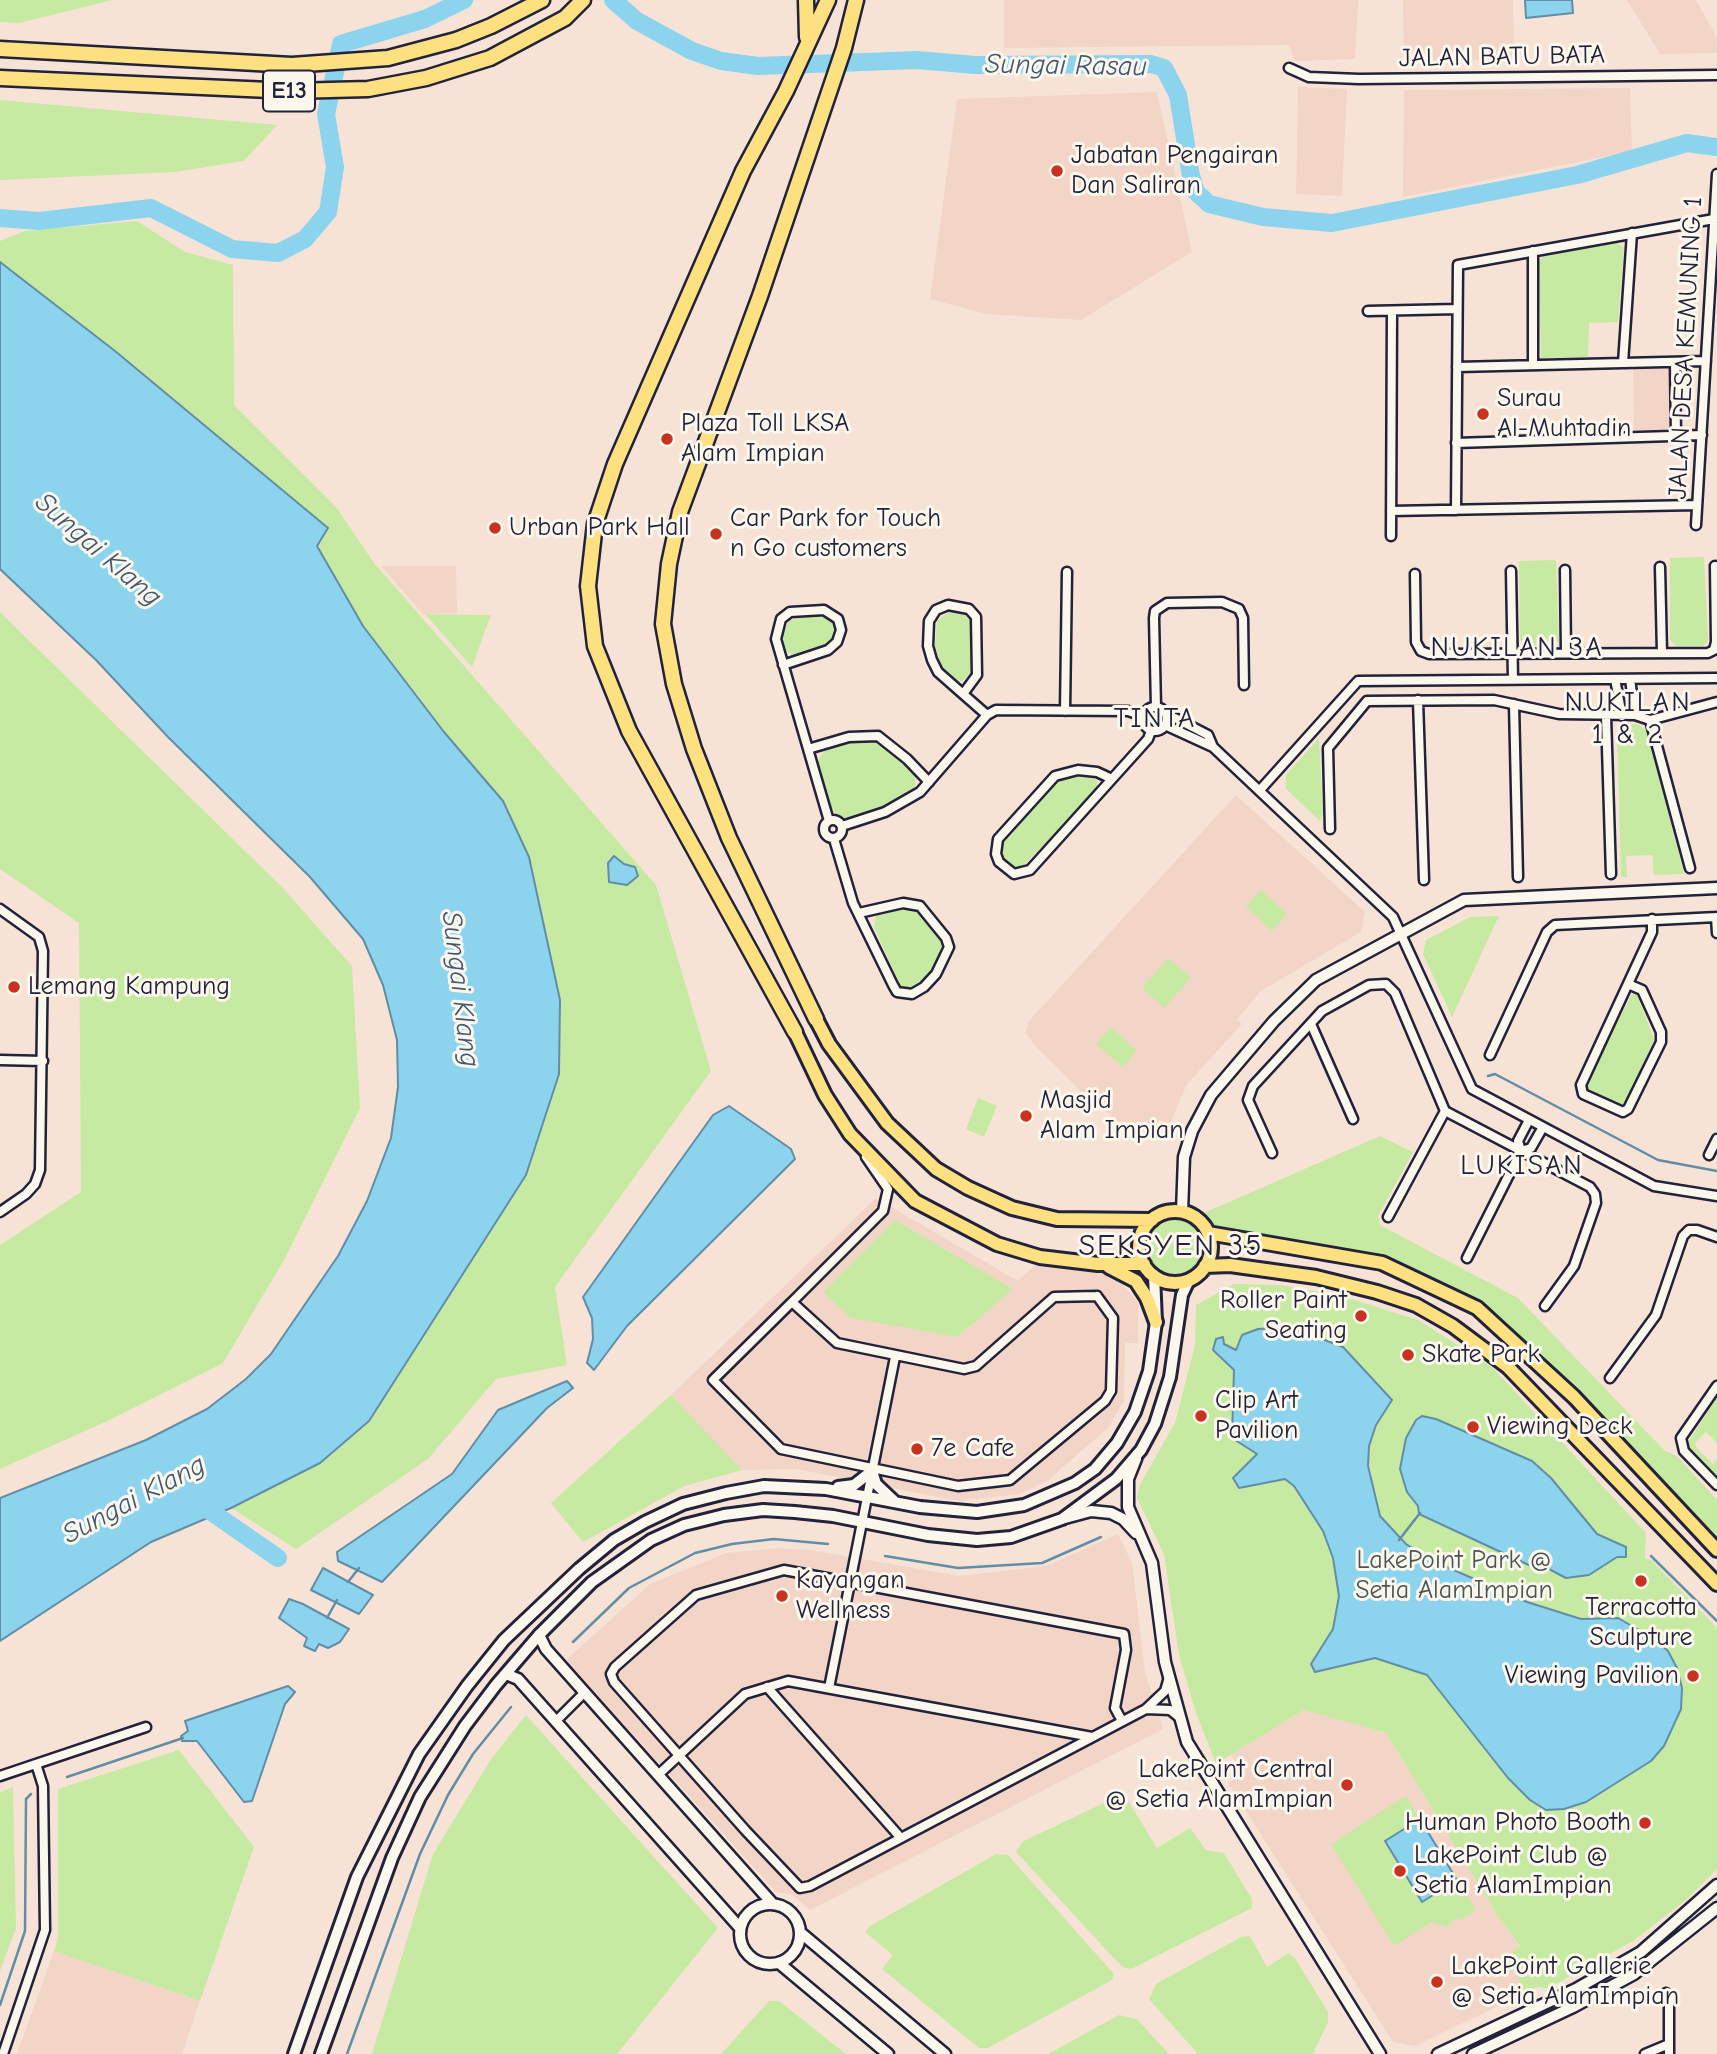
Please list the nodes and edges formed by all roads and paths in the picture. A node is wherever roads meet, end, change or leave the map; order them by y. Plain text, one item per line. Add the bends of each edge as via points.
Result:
1 (542, 0) edge
2 (583, 0) edge
3 (594, 0) edge
4 (806, 0) edge
5 (828, 0) edge
6 (856, 0) edge
7 (864, 0) edge
8 (565, 18) junction
9 (806, 45) junction
10 (844, 48) junction
11 (0, 50) edge
12 (1289, 68) dead end
13 (1717, 75) edge
14 (0, 78) edge
15 (1717, 174) edge
16 (1714, 219) junction
17 (1632, 233) junction
18 (1533, 251) junction
19 (1457, 309) junction
20 (1368, 311) dead end
21 (1391, 311) junction
22 (1706, 361) junction
23 (1675, 362) junction
24 (1623, 363) junction
25 (1533, 365) junction
26 (1457, 367) junction
27 (1702, 435) junction
28 (1676, 436) junction
29 (1456, 443) junction
30 (1698, 505) junction
31 (1456, 510) junction
32 (1391, 512) junction
33 (1696, 525) dead end
34 (1391, 536) dead end
35 (1716, 566) edge
36 (1660, 567) dead end
37 (1511, 570) dead end
38 (1565, 570) dead end
39 (1067, 572) dead end
40 (1415, 574) dead end
41 (1513, 653) junction
42 (1566, 653) junction
43 (1662, 653) junction
44 (783, 665) junction
45 (1615, 678) junction
46 (1717, 678) edge
47 (1513, 679) junction
48 (1630, 679) junction
49 (1244, 685) dead end
50 (964, 694) junction
51 (1418, 700) junction
52 (1717, 702) edge
53 (1514, 704) junction
54 (1156, 707) junction
55 (1065, 710) junction
56 (987, 715) junction
57 (1635, 715) junction
58 (1143, 716) junction
59 (1606, 716) junction
60 (1622, 716) junction
61 (1650, 720) junction
62 (1168, 724) junction
63 (1151, 731) junction
64 (1213, 747) junction
65 (808, 749) junction
66 (1112, 779) junction
67 (929, 782) junction
68 (1259, 790) junction
69 (829, 821) junction
70 (842, 826) junction
71 (1330, 829) dead end
72 (834, 839) junction
73 (1690, 868) dead end
74 (1611, 874) dead end
75 (1518, 877) dead end
76 (1424, 880) dead end
77 (1717, 888) edge
78 (0, 909) edge
79 (859, 913) junction
80 (1716, 917) edge
81 (1652, 919) junction
82 (1717, 933) edge
83 (1401, 935) junction
84 (1628, 985) junction
85 (817, 1019) joint
86 (1311, 1024) junction
87 (795, 1032) joint
88 (1490, 1055) dead end
89 (0, 1060) edge
90 (43, 1061) junction
91 (1445, 1111) junction
92 (1353, 1119) dead end
93 (1529, 1120) junction
94 (1543, 1127) junction
95 (1717, 1139) edge
96 (859, 1147) junction
97 (1521, 1151) junction
98 (1272, 1153) dead end
99 (1709, 1155) dead end
100 (1717, 1196) edge
101 (0, 1212) edge
102 (1182, 1212) junction
103 (1388, 1217) dead end
104 (1152, 1220) junction
105 (1208, 1233) junction
106 (1717, 1237) edge
107 (1467, 1258) dead end
108 (1098, 1264) junction
109 (1144, 1264) junction
110 (1205, 1266) junction
111 (1154, 1275) junction
112 (1189, 1280) junction
113 (792, 1301) junction
114 (1545, 1307) dead end
115 (1156, 1322) junction
116 (895, 1357) junction
117 (1610, 1378) dead end
118 (1717, 1386) edge
119 (1141, 1450) junction
120 (872, 1469) junction
121 (1717, 1485) edge
122 (826, 1489) junction
123 (867, 1497) junction
124 (897, 1503) junction
125 (1062, 1519) junction
126 (862, 1522) junction
127 (1146, 1547) junction
128 (1717, 1550) edge
129 (850, 1581) junction
130 (1717, 1584) edge
131 (539, 1635) junction
132 (506, 1674) junction
133 (1169, 1677) junction
134 (767, 1687) junction
135 (829, 1688) junction
136 (584, 1692) junction
137 (1146, 1709) junction
138 (1180, 1718) junction
139 (556, 1721) junction
140 (1122, 1721) junction
141 (146, 1727) dead end
142 (1092, 1737) junction
143 (680, 1756) junction
144 (36, 1764) junction
145 (658, 1775) junction
146 (0, 1776) edge
147 (900, 1837) junction
148 (1717, 1885) edge
149 (772, 1903) junction
150 (1717, 1908) edge
151 (740, 1928) junction
152 (800, 1933) junction
153 (779, 1963) junction
154 (1666, 1993) dead end
155 (1669, 2044) junction
156 (3, 2054) edge
157 (294, 2054) edge
158 (321, 2054) edge
159 (888, 2054) edge
160 (945, 2054) edge
161 (1380, 2054) edge
162 (1438, 2054) edge
163 (1473, 2054) edge
164 (1646, 2054) edge
165 (1669, 2054) edge

1 - 11 highway, E13 via 456,40 388,58 292,65
2 - 8 highway, E13
3 - 8 highway
4 - 9 highway
5 - 9 highway
6 - 10 highway
7 - 10 highway
8 - 14 highway, E13 via 490,58 426,78 368,89 292,91
9 - 87 highway via 743,171 615,464 595,524 589,586 595,646 629,731
10 - 85 highway via 680,512 663,624 674,684 694,749 756,897
12 - 13 street, JALAN BATU BATA via 1309,77 1359,79
15 - 16 street, JALAN DESA KEMUNING 1
16 - 17 street
16 - 22 street, JALAN DESA KEMUNING 1
17 - 18 street
17 - 24 street
18 - 19 street via 1458,265
18 - 25 street
19 - 21 street
19 - 26 street
20 - 21 street
21 - 32 street
22 - 23 street
22 - 27 street, JALAN DESA KEMUNING 1
23 - 24 street
23 - 28 street
24 - 25 street
25 - 26 street
26 - 29 street
27 - 28 street
27 - 30 street, JALAN DESA KEMUNING 1
28 - 29 street
29 - 31 street
30 - 31 street
30 - 33 street, JALAN DESA KEMUNING 1
31 - 32 street
32 - 34 street
35 - 43 street via 1714,650
36 - 43 street
37 - 41 street
38 - 42 street
39 - 55 street
40 - 41 street via 1416,642 1421,651
41 - 42 street
41 - 47 street
42 - 43 street
44 - 44 street via 776,639 780,619 790,612 824,610 838,619 838,642 828,650
44 - 65 street
45 - 47 street
45 - 48 street
45 - 60 street
46 - 48 street
47 - 68 street via 1358,681
48 - 57 street
49 - 54 street via 1243,618 1238,609 1222,602 1167,603 1155,611 1154,618
50 - 50 street via 938,672 928,646 929,621 936,610 948,605 969,609 976,617 977,675
50 - 56 street
51 - 53 street via 1494,699
51 - 71 street via 1367,701 1328,748
51 - 76 street
52 - 61 street
53 - 59 street via 1559,714
53 - 75 street
54 - 58 street
54 - 62 street via 1163,710
55 - 56 street via 996,710
55 - 58 street via 1128,711
56 - 67 street
57 - 60 street
57 - 61 street
58 - 63 street via 1143,724
59 - 60 street
59 - 74 street
61 - 73 street
62 - 63 street
62 - 64 street
62 - 64 street via 1175,718 1208,735
63 - 66 street
64 - 68 street
65 - 67 street via 849,737 878,736
65 - 69 street
66 - 66 street via 1030,870 1014,874 999,862 998,839 1055,776 1077,770
67 - 70 street via 904,804
68 - 83 street via 1378,900
69 - 70 street
69 - 72 street via 823,831
70 - 72 street via 841,835
72 - 79 street
77 - 83 street via 1464,900
78 - 90 street via 39,937 41,944
79 - 79 street via 897,992 912,995 936,974 949,947 920,906 902,903
80 - 81 street
80 - 82 street
81 - 84 street via 1652,932
81 - 88 street via 1555,925 1547,932
83 - 93 street via 1472,1089
83 - 102 street via 1316,981 1274,1021 1211,1095 1184,1157
84 - 84 street via 1581,1090 1623,1112 1661,1042 1642,990
85 - 104 main road via 829,1044 887,1123 947,1176 1012,1208 1057,1219
86 - 91 street via 1322,1012 1369,985 1386,984 1395,993
86 - 92 street
86 - 98 street via 1250,1092 1251,1109
87 - 96 main road via 825,1095
89 - 90 street
90 - 101 street via 40,1170 26,1194
91 - 97 street
91 - 103 street
93 - 94 street
93 - 97 street via 1518,1141
94 - 97 street via 1531,1149
94 - 100 street via 1654,1186
95 - 99 street
96 - 108 main road via 915,1201 952,1223 1040,1257
96 - 113 street via 888,1189 883,1211
97 - 107 street
97 - 114 street via 1590,1187 1595,1194 1574,1266
102 - 104 main road via 1165,1212
102 - 105 main road via 1198,1219
104 - 109 main road via 1140,1240
105 - 110 main road via 1210,1255
105 - 128 main road via 1382,1263 1476,1308 1574,1397
106 - 117 street via 1689,1230 1683,1236 1656,1315
108 - 109 main road
108 - 115 main road via 1136,1281
109 - 111 main road
110 - 112 main road
110 - 130 main road via 1316,1277 1416,1305 1453,1326 1508,1367
111 - 112 main road via 1167,1282
111 - 115 main road
112 - 119 main road via 1182,1295 1170,1377
113 - 116 street via 837,1343
113 - 120 street via 713,1380 780,1449
115 - 124 main road via 1149,1371 1135,1412 1117,1443 1085,1476 1041,1500 1002,1510 944,1511
116 - 120 street
116 - 120 street via 973,1367 1054,1297 1097,1296 1113,1318 1111,1391 1105,1401 1010,1480 958,1486
118 - 121 street via 1681,1438 1684,1451
119 - 125 main road via 1116,1479
119 - 127 street via 1126,1493
120 - 122 main road via 854,1485
120 - 123 street
120 - 124 main road via 876,1484
122 - 123 main road
122 - 157 main road via 764,1486 683,1504 614,1540 504,1640 419,1754 385,1818 357,1877
123 - 124 main road
123 - 126 street
125 - 126 main road via 1011,1537 977,1540
125 - 127 street via 1091,1511 1111,1513 1133,1529
126 - 129 street
126 - 131 main road via 763,1510 684,1525 618,1562
127 - 133 street
129 - 135 street
129 - 140 street via 1124,1634 1126,1650 1115,1708
129 - 143 street via 784,1570 696,1595 615,1667 611,1674
131 - 132 main road
131 - 136 street
132 - 139 street via 518,1679
132 - 158 main road via 444,1756 405,1825
133 - 137 street via 1165,1691
133 - 138 street
134 - 135 street via 788,1681
134 - 143 street via 745,1694
134 - 147 street
135 - 142 street
136 - 139 street
136 - 145 street
137 - 138 street via 1170,1710
137 - 140 street
138 - 161 street via 1197,1761
139 - 151 street
140 - 142 street
141 - 144 street
142 - 147 street
143 - 145 street
143 - 147 street via 800,1888
144 - 146 street
144 - 156 street via 43,1786 45,1930
145 - 149 street
148 - 162 street via 1641,1952 1576,1989
149 - 151 street via 750,1911
149 - 152 street via 793,1913
150 - 163 street via 1634,1974
151 - 153 street via 741,1944 748,1954 762,1963
152 - 153 street via 794,1952
152 - 160 street
153 - 159 street
154 - 155 street via 1670,1998
155 - 164 street
155 - 165 street

